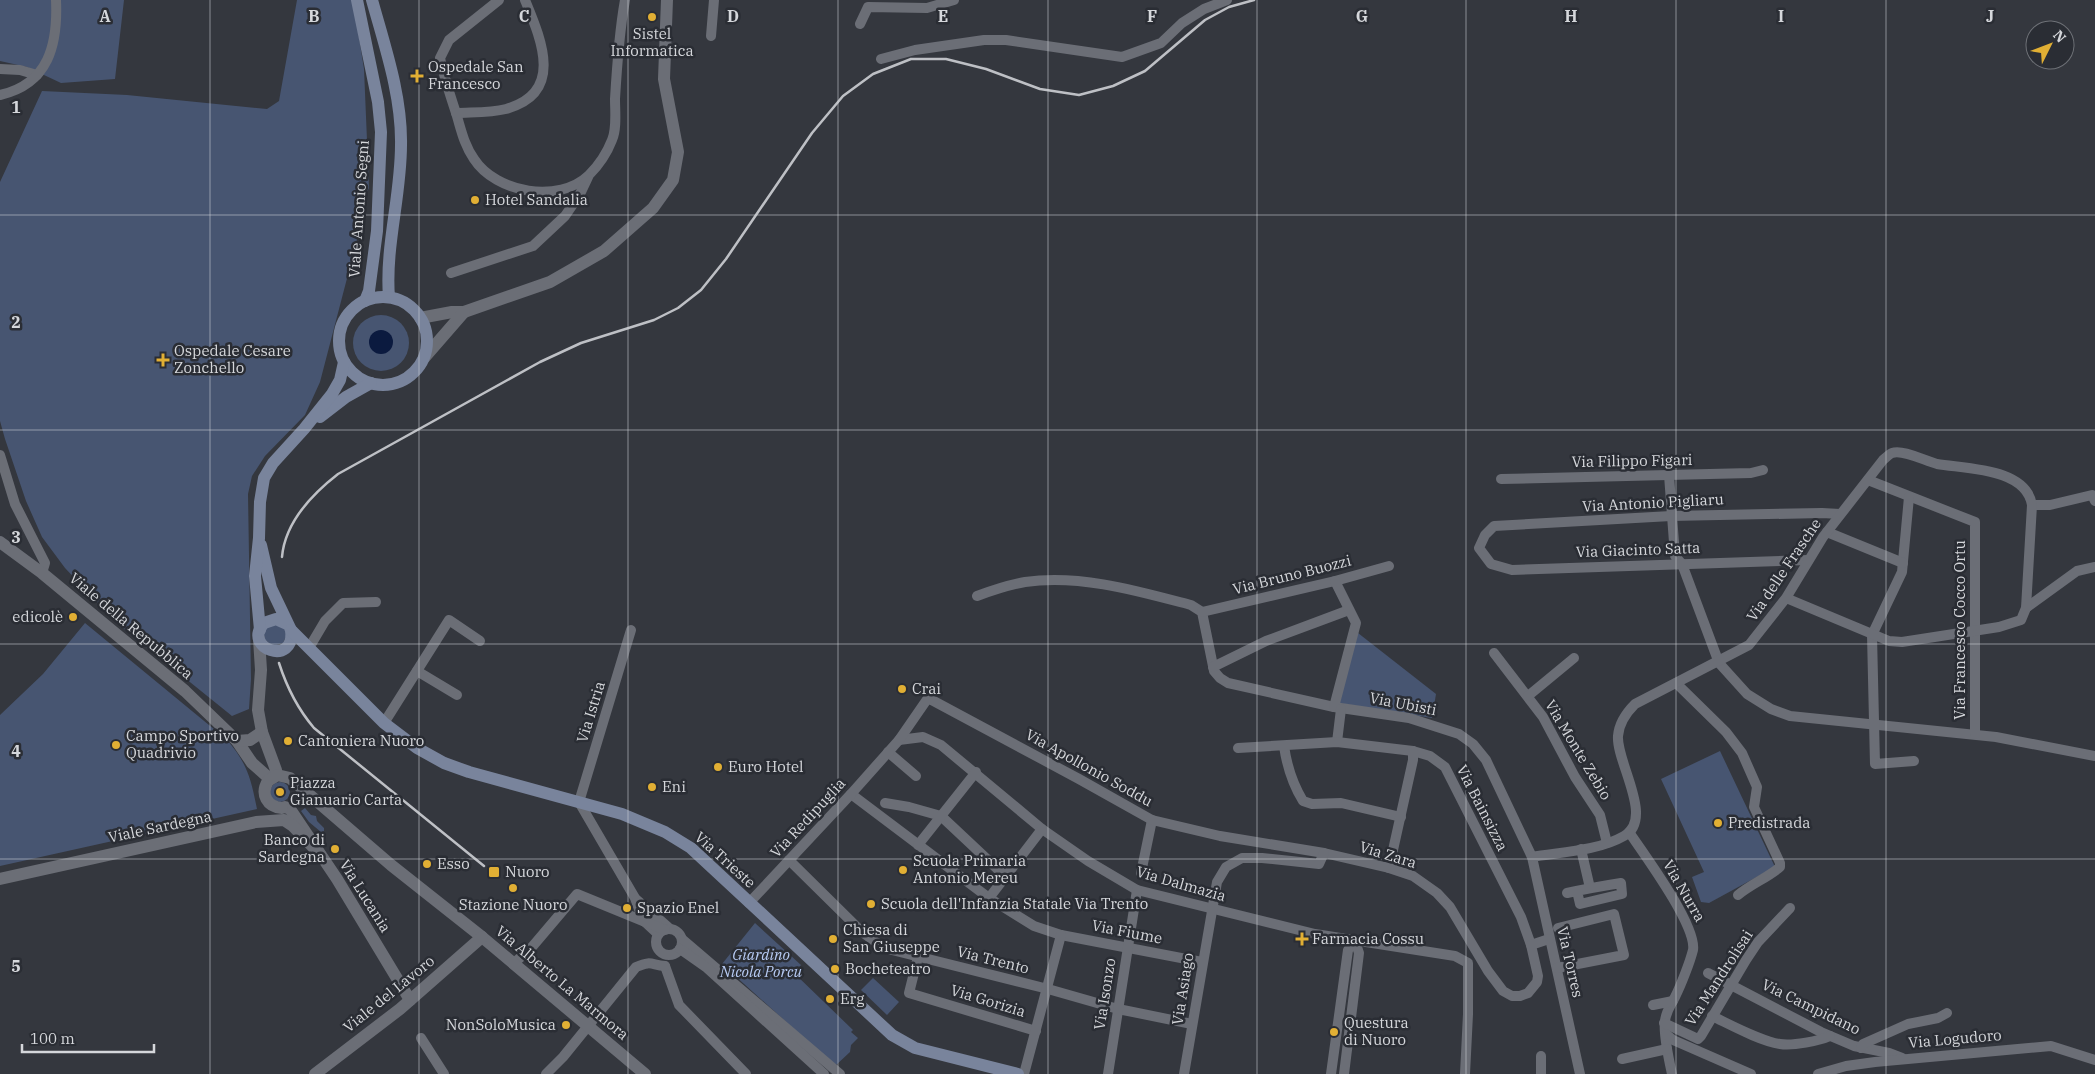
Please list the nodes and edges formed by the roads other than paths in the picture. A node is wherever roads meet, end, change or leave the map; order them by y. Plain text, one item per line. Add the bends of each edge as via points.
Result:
1 (56, 0) edge
2 (357, 0) edge
3 (372, 0) edge
4 (499, 0) edge
5 (526, 0) edge
6 (624, 0) edge
7 (667, 0) edge
8 (714, 0) edge
9 (954, 0) edge
10 (1227, 0) edge
11 (860, 24) dead end
12 (711, 36) dead end
13 (881, 59) dead end
14 (0, 69) edge
15 (37, 75) junction
16 (0, 95) edge
17 (456, 113) junction
18 (588, 176) junction
19 (451, 273) dead end
20 (389, 298) junction
21 (364, 301) junction
22 (464, 312) junction
23 (420, 318) junction
24 (424, 358) junction
25 (344, 362) junction
26 (371, 384) junction
27 (304, 429) junction
28 (0, 454) edge
29 (1763, 470) dead end
30 (3, 473) edge
31 (1669, 475) junction
32 (1501, 479) dead end
33 (1868, 480) junction
34 (1909, 497) junction
35 (2095, 502) edge
36 (2032, 505) junction
37 (1840, 514) junction
38 (1671, 516) junction
39 (1827, 532) junction
40 (260, 538) junction
41 (0, 542) edge
42 (1479, 548) joint
43 (1808, 560) junction
44 (1903, 563) junction
45 (1682, 564) junction
46 (1389, 566) dead end
47 (2095, 567) edge
48 (42, 573) junction
49 (1335, 582) junction
50 (977, 596) dead end
51 (1786, 598) junction
52 (376, 602) dead end
53 (2026, 608) junction
54 (1349, 610) junction
55 (1202, 612) junction
56 (289, 627) junction
57 (631, 630) dead end
58 (1974, 630) junction
59 (259, 634) junction
60 (1872, 635) junction
61 (480, 641) dead end
62 (277, 651) junction
63 (312, 652) junction
64 (1494, 653) dead end
65 (1574, 658) dead end
66 (1719, 663) junction
67 (1213, 667) junction
68 (261, 670) junction
69 (417, 671) junction
70 (1676, 683) junction
71 (458, 695) dead end
72 (1528, 696) junction
73 (1337, 708) junction
74 (384, 723) junction
75 (1874, 723) junction
76 (265, 729) junction
77 (1975, 734) junction
78 (899, 740) junction
79 (236, 741) junction
80 (1337, 742) junction
81 (1284, 746) junction
82 (1238, 748) dead end
83 (1413, 751) junction
84 (888, 752) junction
85 (2090, 755) edge
86 (1914, 761) dead end
87 (976, 772) junction
88 (916, 776) dead end
89 (272, 778) junction
90 (292, 780) junction
91 (851, 794) junction
92 (579, 802) junction
93 (885, 803) dead end
94 (286, 808) junction
95 (941, 816) junction
96 (1401, 817) junction
97 (1152, 820) junction
98 (256, 822) junction
99 (1042, 829) junction
100 (1629, 832) junction
101 (1607, 843) junction
102 (918, 845) junction
103 (1581, 849) junction
104 (316, 850) junction
105 (1324, 853) junction
106 (1532, 857) junction
107 (789, 860) junction
108 (1389, 868) junction
109 (1141, 873) dead end
110 (1006, 877) junction
111 (0, 879) edge
112 (1590, 888) junction
113 (1138, 890) junction
114 (1738, 895) dead end
115 (635, 898) junction
116 (989, 898) junction
117 (749, 903) junction
118 (1790, 908) dead end
119 (1213, 910) junction
120 (643, 920) junction
121 (1558, 928) dead end
122 (665, 931) junction
123 (1061, 935) junction
124 (482, 937) junction
125 (1548, 939) junction
126 (1354, 941) junction
127 (1531, 945) junction
128 (656, 946) junction
129 (1127, 947) junction
130 (678, 948) junction
131 (918, 957) junction
132 (1202, 962) junction
133 (513, 964) junction
134 (665, 966) junction
135 (636, 967) junction
136 (1557, 968) junction
137 (1708, 973) dead end
138 (1343, 982) junction
139 (1354, 983) junction
140 (1730, 984) junction
141 (1048, 989) junction
142 (1674, 999) junction
143 (410, 1000) junction
144 (1654, 1005) dead end
145 (1118, 1009) junction
146 (1947, 1013) dead end
147 (1712, 1016) junction
148 (1664, 1023) junction
149 (1192, 1024) junction
150 (589, 1026) junction
151 (1036, 1031) junction
152 (1666, 1034) junction
153 (1830, 1036) junction
154 (421, 1038) dead end
155 (1667, 1048) junction
156 (1861, 1048) junction
157 (1541, 1056) dead end
158 (1622, 1059) dead end
159 (1903, 1059) junction
160 (2095, 1060) edge
161 (1331, 1070) edge
162 (1345, 1070) edge
163 (315, 1074) edge
164 (444, 1074) edge
165 (546, 1074) edge
166 (645, 1074) edge
167 (746, 1074) edge
168 (824, 1074) edge
169 (838, 1074) edge
170 (1018, 1074) edge
171 (1024, 1074) edge
172 (1108, 1074) edge
173 (1184, 1074) edge
174 (1465, 1074) edge
175 (1542, 1074) edge
176 (1580, 1074) edge
177 (1672, 1074) edge
178 (1751, 1074) edge
179 (1818, 1074) edge

1 - 15 street via 52,53
2 - 21 main road, Viale Antonio Segni via 381,132 377,231 370,285
3 - 20 main road via 396,93 401,137 388,273
4 - 17 street via 448,40 440,58
5 - 17 street via 543,45 542,80 534,94 519,105 504,110
6 - 18 street via 619,32 614,138
7 - 22 street via 664,79 678,152 673,180 653,208 604,251 550,282
8 - 12 street
9 - 11 street via 927,8 868,7
10 - 13 street via 1182,23 1161,43 1122,58 1006,40 984,40 915,50
14 - 15 street
15 - 16 street via 22,87
17 - 18 street via 474,160 493,178 514,189 557,190
18 - 19 street via 565,216 533,246
20 - 21 main road
20 - 23 main road via 407,304
21 - 25 main road via 349,314 342,327 339,342
22 - 23 street
22 - 24 street
23 - 24 main road via 427,338
24 - 26 main road via 402,381
25 - 26 main road
25 - 27 main road via 340,380 332,394
26 - 27 main road via 346,397
27 - 40 main road via 273,463 264,478
28 - 30 street
29 - 31 street, Via Filippo Figari
30 - 48 street via 45,563
31 - 32 street, Via Filippo Figari
31 - 38 street
33 - 34 street, Via Francesco Cocco Ortu
33 - 36 street, Via delle Frasche via 1883,460 1892,453 1901,452 1936,464 1988,470 2023,486
33 - 37 street, Via delle Frasche
34 - 44 street
34 - 58 street, Via Francesco Cocco Ortu via 1975,522
35 - 36 street via 2092,495 2050,505
36 - 53 street
37 - 38 street, Via Antonio Pigliaru
37 - 39 street, Via delle Frasche
38 - 42 street, Via Antonio Pigliaru via 1494,526
38 - 45 street via 1675,556
39 - 43 street, Via delle Frasche
39 - 44 street
40 - 56 main road via 271,588
40 - 59 main road via 255,576
41 - 48 street, Viale della Repubblica
42 - 45 street, Via Giacinto Satta via 1491,564 1512,570
43 - 45 street, Via Giacinto Satta
43 - 51 street, Via delle Frasche
44 - 60 street via 1894,593
45 - 66 street
46 - 49 street, Via Bruno Buozzi
47 - 53 street via 2077,571
48 - 79 street, Viale della Repubblica via 185,691
49 - 54 street
49 - 55 street, Via Bruno Buozzi
50 - 55 street via 1026,582 1059,581 1140,591 1191,605
51 - 60 street
51 - 66 street, Via delle Frasche via 1749,645
52 - 63 street via 343,603 325,621
53 - 58 street via 2020,620 1999,628
54 - 67 street via 1266,641
54 - 73 street via 1356,623
55 - 67 street
56 - 59 main road via 280,620 272,619 264,623
56 - 62 main road via 288,645
56 - 63 main road, Via Trieste
57 - 92 street, Via Istria
58 - 60 street via 1902,642
58 - 77 street, Via Francesco Cocco Ortu
59 - 62 main road via 264,648
59 - 68 street
60 - 75 street
61 - 69 street via 449,620
62 - 63 main road
62 - 68 street via 266,658
63 - 74 main road, Via Trieste
64 - 72 street, Via Monte Zebio
65 - 72 street
66 - 70 street, Via delle Frasche
66 - 75 street via 1747,694 1771,709 1790,716
67 - 73 street, Via Ubisti via 1228,683
68 - 76 street via 258,710
69 - 71 street
69 - 74 street
70 - 100 street, Via delle Frasche via 1636,704 1620,724 1619,750 1637,814
70 - 114 street via 1726,732 1742,753 1756,787 1754,807 1780,863 1774,872
72 - 101 street, Via Monte Zebio via 1600,815
73 - 80 street
73 - 106 street, Via Ubisti via 1417,720 1459,734 1473,744 1486,760
74 - 92 main road, Via Trieste via 444,763
75 - 77 street
75 - 86 street via 1876,764
76 - 79 street via 250,740
76 - 89 street via 276,770
76 - 90 street
77 - 85 street
78 - 84 street, Via Redipuglia
78 - 87 street, Via Dalmazia via 923,737 941,745
78 - 97 street, Via Apollonio Soddu via 928,698
79 - 89 street, Viale della Repubblica via 252,763
80 - 81 street, Via Bainsizza
80 - 83 street, Via Bainsizza
81 - 82 street, Via Bainsizza
81 - 96 street via 1294,787 1303,801 1341,804
83 - 96 street
83 - 127 street, Via Bainsizza via 1430,756 1445,767 1521,917
84 - 88 street
84 - 91 street, Via Redipuglia
87 - 95 street
87 - 99 street, Via Dalmazia
89 - 90 street via 283,775
89 - 94 street via 265,788 266,798 272,806
90 - 94 street via 297,789 296,797
90 - 124 street, Via Alberto La Marmora via 391,866
91 - 102 street, Via Fiume
91 - 107 street, Via Redipuglia
92 - 115 street
92 - 117 main road, Via Trieste via 641,820 678,840 691,848
93 - 95 street
94 - 98 street
94 - 104 street, Via Lucania
95 - 102 street
95 - 110 street
96 - 108 street
97 - 105 street, Via Apollonio Soddu via 1220,836
97 - 109 street
98 - 104 street, Viale Sardegna via 284,820
98 - 111 street, Viale Sardegna
99 - 110 street
99 - 113 street, Via Dalmazia
100 - 101 street
100 - 142 street, Via Nurra via 1652,864 1692,935 1693,949
101 - 103 street
102 - 116 street, Via Fiume
103 - 106 street
103 - 112 street
104 - 143 street, Via Lucania via 337,878
105 - 108 street, Via Zara
105 - 119 street via 1319,864 1242,858 1226,867 1217,882
106 - 125 street, Via Torres
107 - 117 street, Via Redipuglia
107 - 131 street, Via Trento via 871,940 884,948
108 - 127 street, Via Zara via 1413,876 1437,893 1450,907 1488,972 1503,991 1512,996 1528,993 1537,982
110 - 116 street
112 - 112 street via 1620,883 1622,894 1580,904 1572,892
113 - 119 street, Via Dalmazia
113 - 129 street, Via Isonzo
115 - 120 street
115 - 122 street
116 - 123 street, Via Fiume via 1034,926
117 - 170 main road, Via Trieste via 902,1043
118 - 140 street, Via Mandrolisai via 1758,942
119 - 126 street, Via Dalmazia
119 - 132 street, Via Asiago
120 - 122 street
120 - 133 street via 577,894 532,947
121 - 136 street via 1614,914 1624,955
122 - 128 street
122 - 130 street via 678,932
123 - 129 street, Via Fiume
123 - 141 street
124 - 133 street, Via Alberto La Marmora
124 - 143 street, Viale del Lavoro
125 - 127 street
125 - 136 street, Via Torres
126 - 138 street via 1348,950
126 - 139 street via 1359,953
126 - 174 street, Via Dalmazia via 1455,956 1468,963
128 - 130 street via 664,955
128 - 135 street
129 - 132 street, Via Fiume
129 - 145 street, Via Isonzo
130 - 134 street
130 - 168 street via 707,968
130 - 169 street
131 - 141 street, Via Trento
131 - 151 street, Via Gorizia via 909,993
132 - 149 street, Via Asiago
133 - 150 street, Via Alberto La Marmora
134 - 135 street via 644,963
134 - 167 street via 679,1005
135 - 150 street
136 - 176 street, Via Torres
137 - 140 street, Via Campidano
138 - 139 street
138 - 161 street
139 - 162 street
140 - 147 street, Via Mandrolisai
140 - 153 street, Via Campidano
141 - 145 street, Via Trento
141 - 151 street
142 - 144 street
142 - 148 street, Via Nurra
143 - 163 street, Viale del Lavoro
145 - 149 street, Via Trento
145 - 172 street, Via Isonzo
146 - 156 street via 1908,1024 1863,1044
147 - 148 street, Via Mandrolisai via 1698,1039
147 - 153 street via 1781,1044
148 - 152 street
149 - 173 street, Via Asiago
150 - 165 street
150 - 166 street, Via Alberto La Marmora
151 - 171 street
152 - 155 street
152 - 178 street
153 - 156 street, Via Campidano
154 - 164 street
155 - 158 street
155 - 177 street
156 - 159 street, Via Campidano
157 - 175 street
159 - 160 street, Via Logudoro via 2051,1046
159 - 179 street, Via Logudoro via 1846,1066
161 - 162 street

